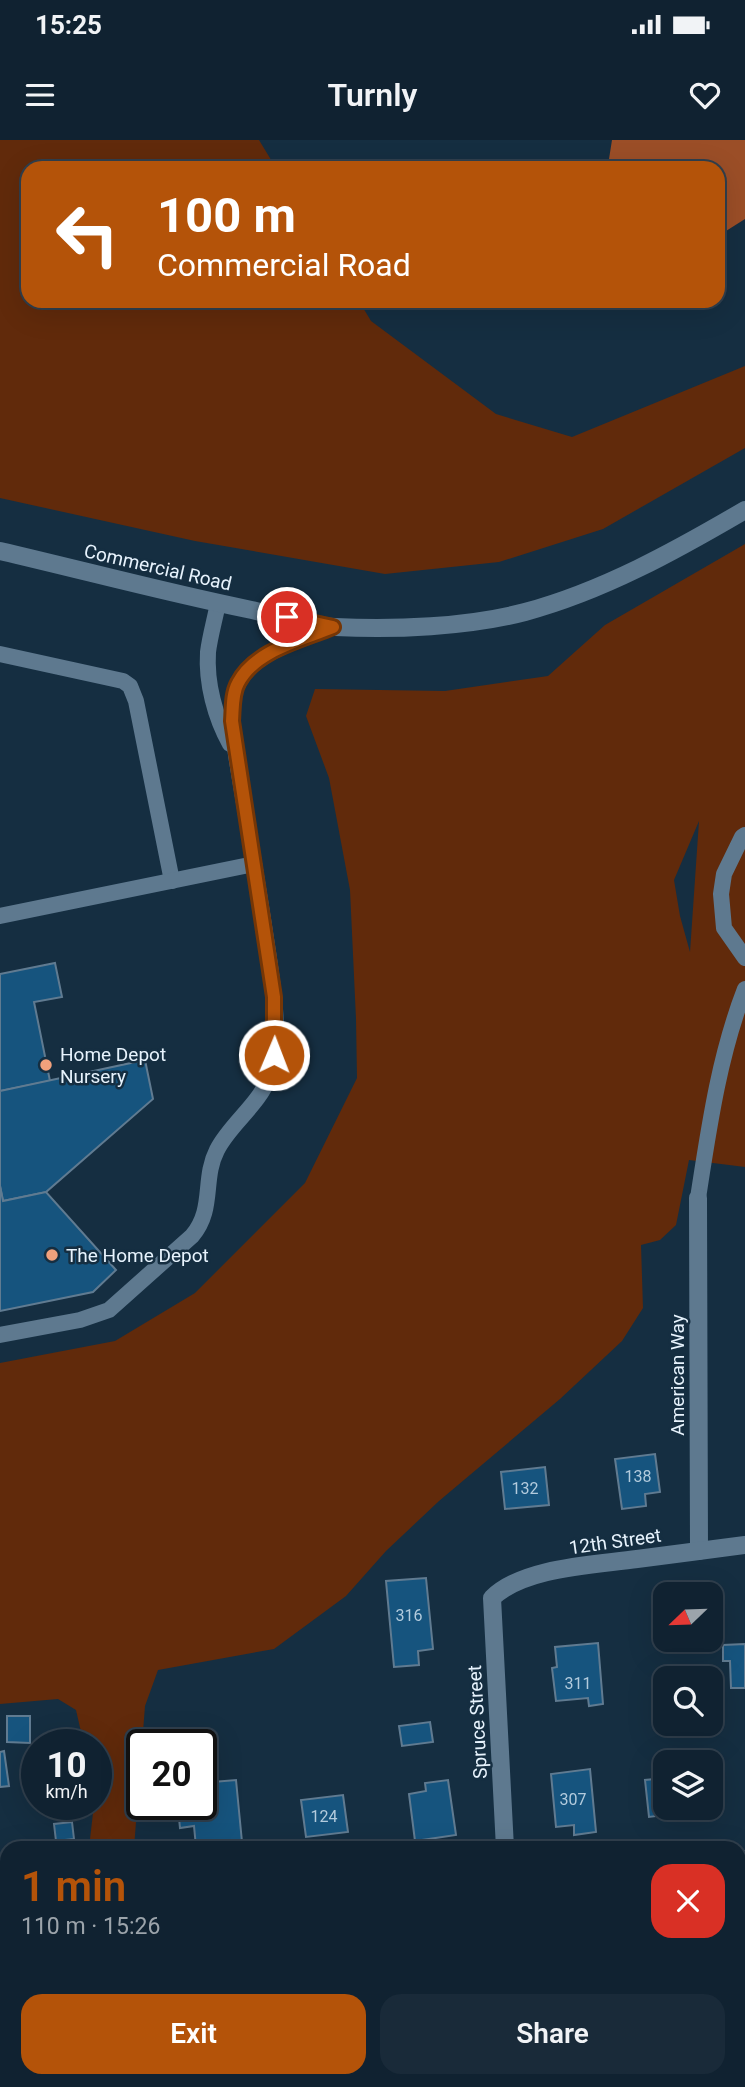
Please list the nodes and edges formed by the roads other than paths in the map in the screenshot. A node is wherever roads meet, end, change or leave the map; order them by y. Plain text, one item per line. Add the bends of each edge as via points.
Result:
1 (745, 510) edge
2 (0, 551) edge
3 (218, 603) junction
4 (333, 627) junction
5 (0, 654) edge
6 (236, 755) junction
7 (745, 835) edge
8 (254, 864) junction
9 (172, 881) junction
10 (0, 916) edge
11 (745, 958) edge
12 (745, 989) edge
13 (698, 1198) joint
14 (0, 1335) edge
15 (745, 1545) edge
16 (699, 1551) junction
17 (495, 1595) joint
18 (505, 1841) edge

1 - 4 street, Commercial Road via 603,585 526,612 481,621
2 - 3 street, Commercial Road
3 - 4 street, Commercial Road
3 - 6 lane via 208,651 209,676 224,734
4 - 6 lane via 271,652 244,674 234,696
5 - 9 lane via 130,686
6 - 8 lane
7 - 11 lane via 724,874 721,894 724,928
8 - 9 lane
8 - 14 lane via 274,997 274,1055 261,1093 217,1149 202,1224 109,1310
9 - 10 lane
12 - 13 lane via 713,1099
13 - 16 street, American Way
15 - 16 street, 12th Street
16 - 17 street, 12th Street via 565,1568 521,1580
17 - 18 street, Spruce Street

